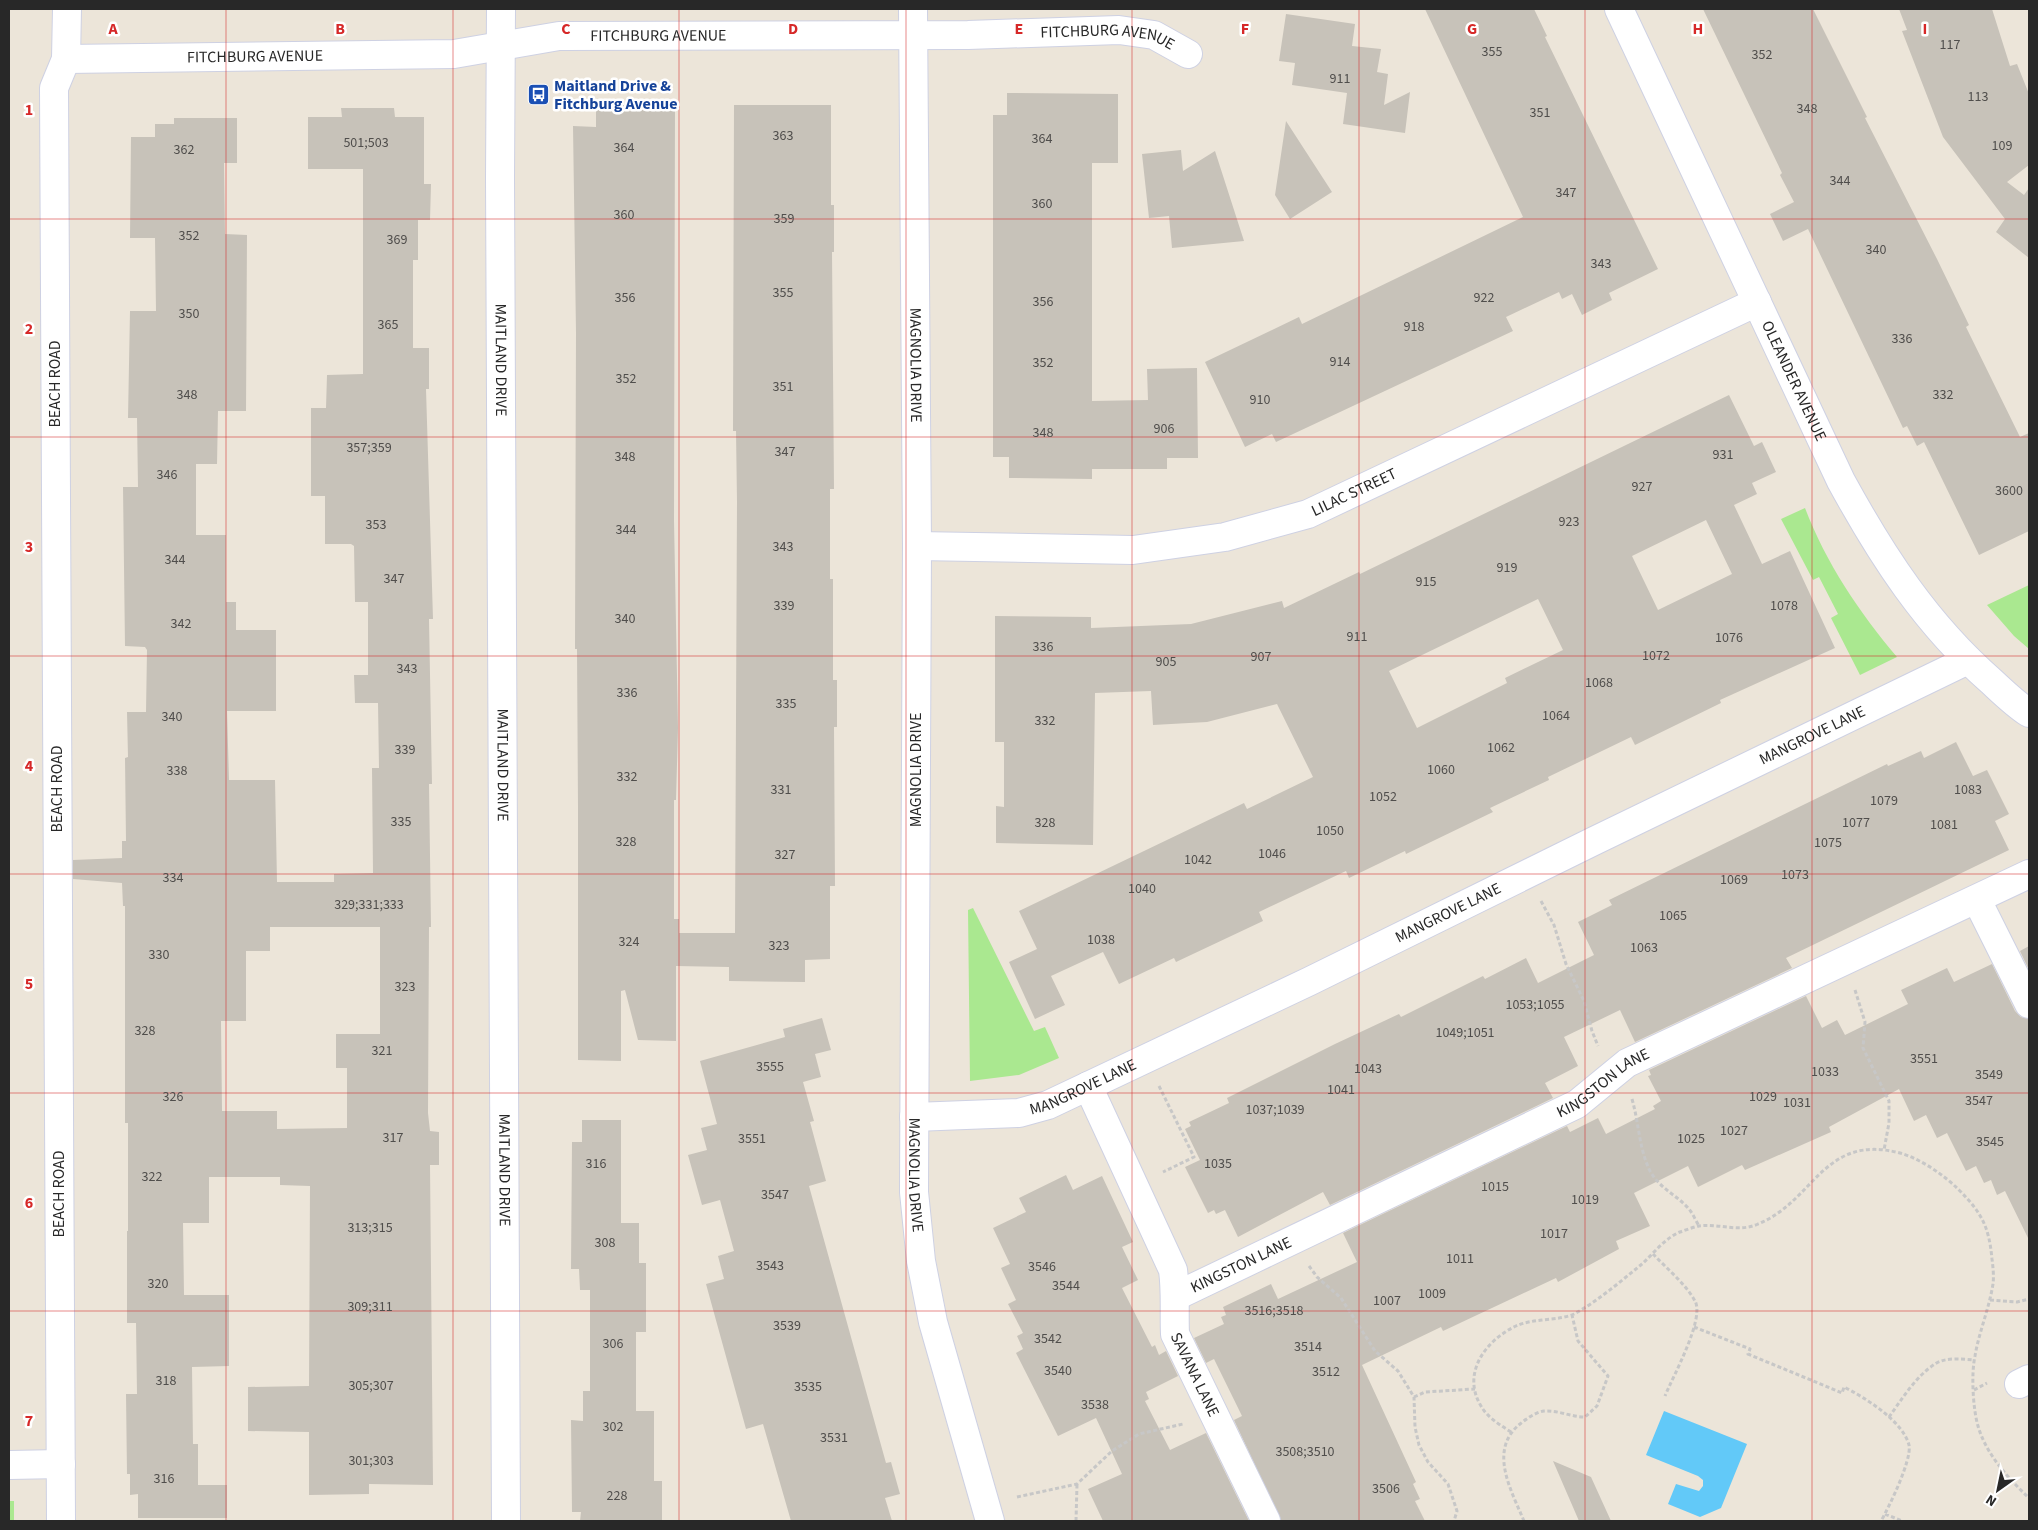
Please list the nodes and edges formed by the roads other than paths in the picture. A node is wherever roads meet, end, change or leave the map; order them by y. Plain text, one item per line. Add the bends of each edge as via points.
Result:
1 (67, 9) edge
2 (501, 9) edge
3 (1619, 9) edge
4 (914, 22) edge
5 (502, 46) junction
6 (1188, 54) dead end
7 (66, 59) junction
8 (1757, 302) junction
9 (917, 546) junction
10 (1968, 660) junction
11 (2029, 713) edge
12 (2029, 874) edge
13 (1977, 900) junction
14 (2029, 1004) edge
15 (1088, 1086) junction
16 (914, 1117) junction
17 (1176, 1296) junction
18 (61, 1464) junction
19 (9, 1465) edge
20 (987, 1513) edge
21 (61, 1521) edge
22 (506, 1521) edge
23 (1266, 1521) edge

1 - 7 street
2 - 5 street, MAITLAND DRIVE
3 - 8 street, OLEANDER AVENUE
4 - 5 street, FITCHBURG AVENUE via 559,36
4 - 6 street, FITCHBURG AVENUE via 1120,30 1154,35
4 - 9 street, MAGNOLIA DRIVE
5 - 7 street, FITCHBURG AVENUE via 454,54
5 - 22 street, MAITLAND DRIVE
7 - 18 street, BEACH ROAD via 54,88
8 - 9 street, LILAC STREET via 1308,514 1225,537 1133,550
8 - 10 street, OLEANDER AVENUE via 1840,481 1875,543 1915,601
9 - 16 street, MAGNOLIA DRIVE
10 - 11 street, OLEANDER AVENUE
10 - 15 street, MANGROVE LANE
12 - 13 street, KINGSTON LANE
13 - 14 street
13 - 17 street, KINGSTON LANE via 1627,1063 1577,1104
15 - 16 street, MANGROVE LANE via 1048,1105 1019,1113
15 - 17 street, SAVANA LANE via 1173,1270
16 - 20 street, MAGNOLIA DRIVE via 914,1192 921,1261 933,1322
17 - 23 street, SAVANA LANE via 1175,1334
18 - 19 street
18 - 21 street, BEACH ROAD

